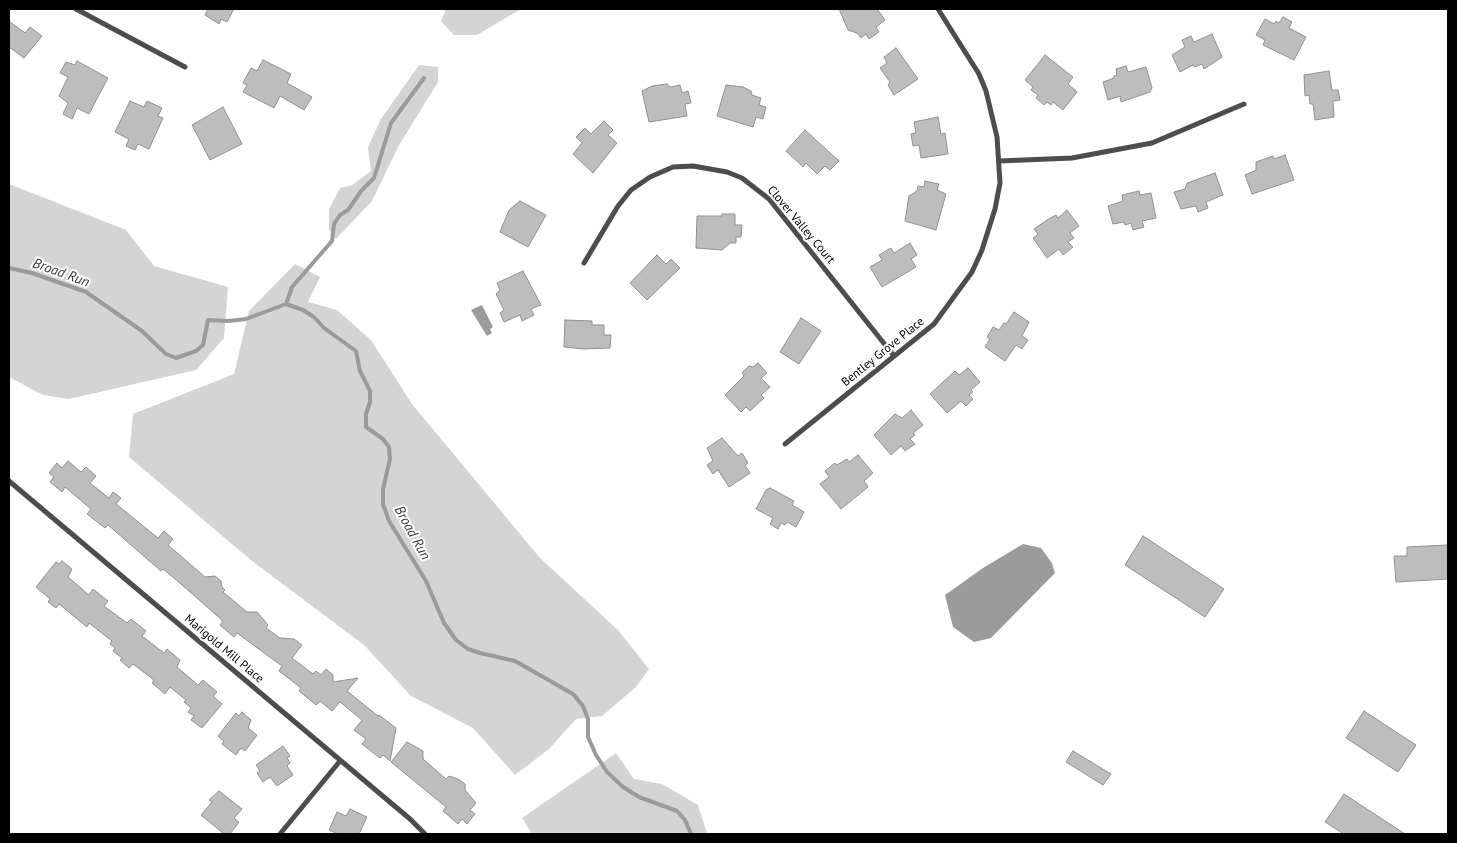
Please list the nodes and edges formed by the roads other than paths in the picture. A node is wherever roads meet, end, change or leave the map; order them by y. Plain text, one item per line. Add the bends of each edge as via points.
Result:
1 (76, 9) edge
2 (938, 9) edge
3 (185, 67) dead end
4 (1244, 104) dead end
5 (999, 161) junction
6 (584, 263) dead end
7 (894, 356) junction
8 (785, 444) dead end
9 (9, 481) edge
10 (340, 761) junction
11 (280, 834) edge
12 (425, 834) edge

1 - 3 street
2 - 5 street, Bentley Grove Place via 969,56 986,91 997,136
4 - 5 street via 1152,143 1080,157
5 - 7 street, Bentley Grove Place via 1000,183 995,209 972,272 934,324
6 - 7 street, Clover Valley Court via 618,206 631,190 650,177 672,167 693,166 727,172 748,181 769,199
7 - 8 street, Bentley Grove Place
9 - 10 street, Marigold Mill Place
10 - 11 street
10 - 12 street, Marigold Mill Place

